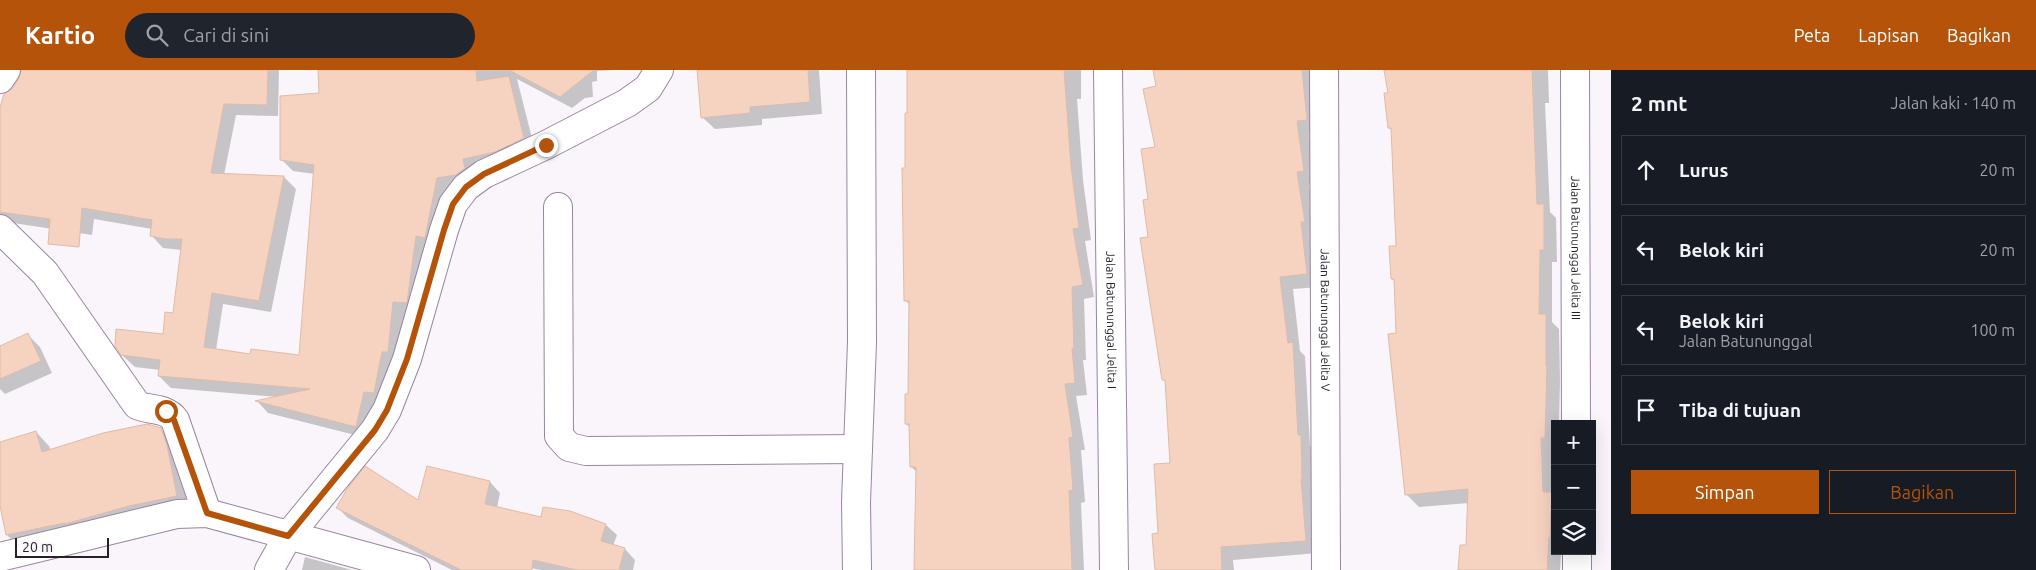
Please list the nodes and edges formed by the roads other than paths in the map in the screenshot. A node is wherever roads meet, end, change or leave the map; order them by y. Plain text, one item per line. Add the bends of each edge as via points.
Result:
1 (6, 70) edge
2 (659, 70) edge
3 (861, 70) edge
4 (1108, 70) edge
5 (1324, 70) edge
6 (1576, 70) edge
7 (0, 79) edge
8 (558, 207) dead end
9 (0, 229) edge
10 (1576, 420) edge
11 (858, 449) junction
12 (207, 513) junction
13 (288, 536) junction
14 (1577, 555) edge
15 (0, 557) edge
16 (269, 570) edge
17 (416, 570) edge
18 (857, 570) edge
19 (1114, 570) edge
20 (1326, 570) edge
21 (1577, 570) edge

1 - 7 street
2 - 13 street via 648,88 627,103 484,174 466,187 453,204 407,359 387,410 375,430
3 - 11 street via 862,342
4 - 19 street, Jalan Batununggal Jelita I
5 - 20 street, Jalan Batununggal Jelita V
6 - 10 street, Jalan Batununggal Jelita III
8 - 11 street via 559,436 569,447 586,451
9 - 12 street via 45,273 136,405 171,414
11 - 18 street
12 - 13 street
12 - 15 street via 177,514
13 - 16 street
13 - 17 street
14 - 21 street

